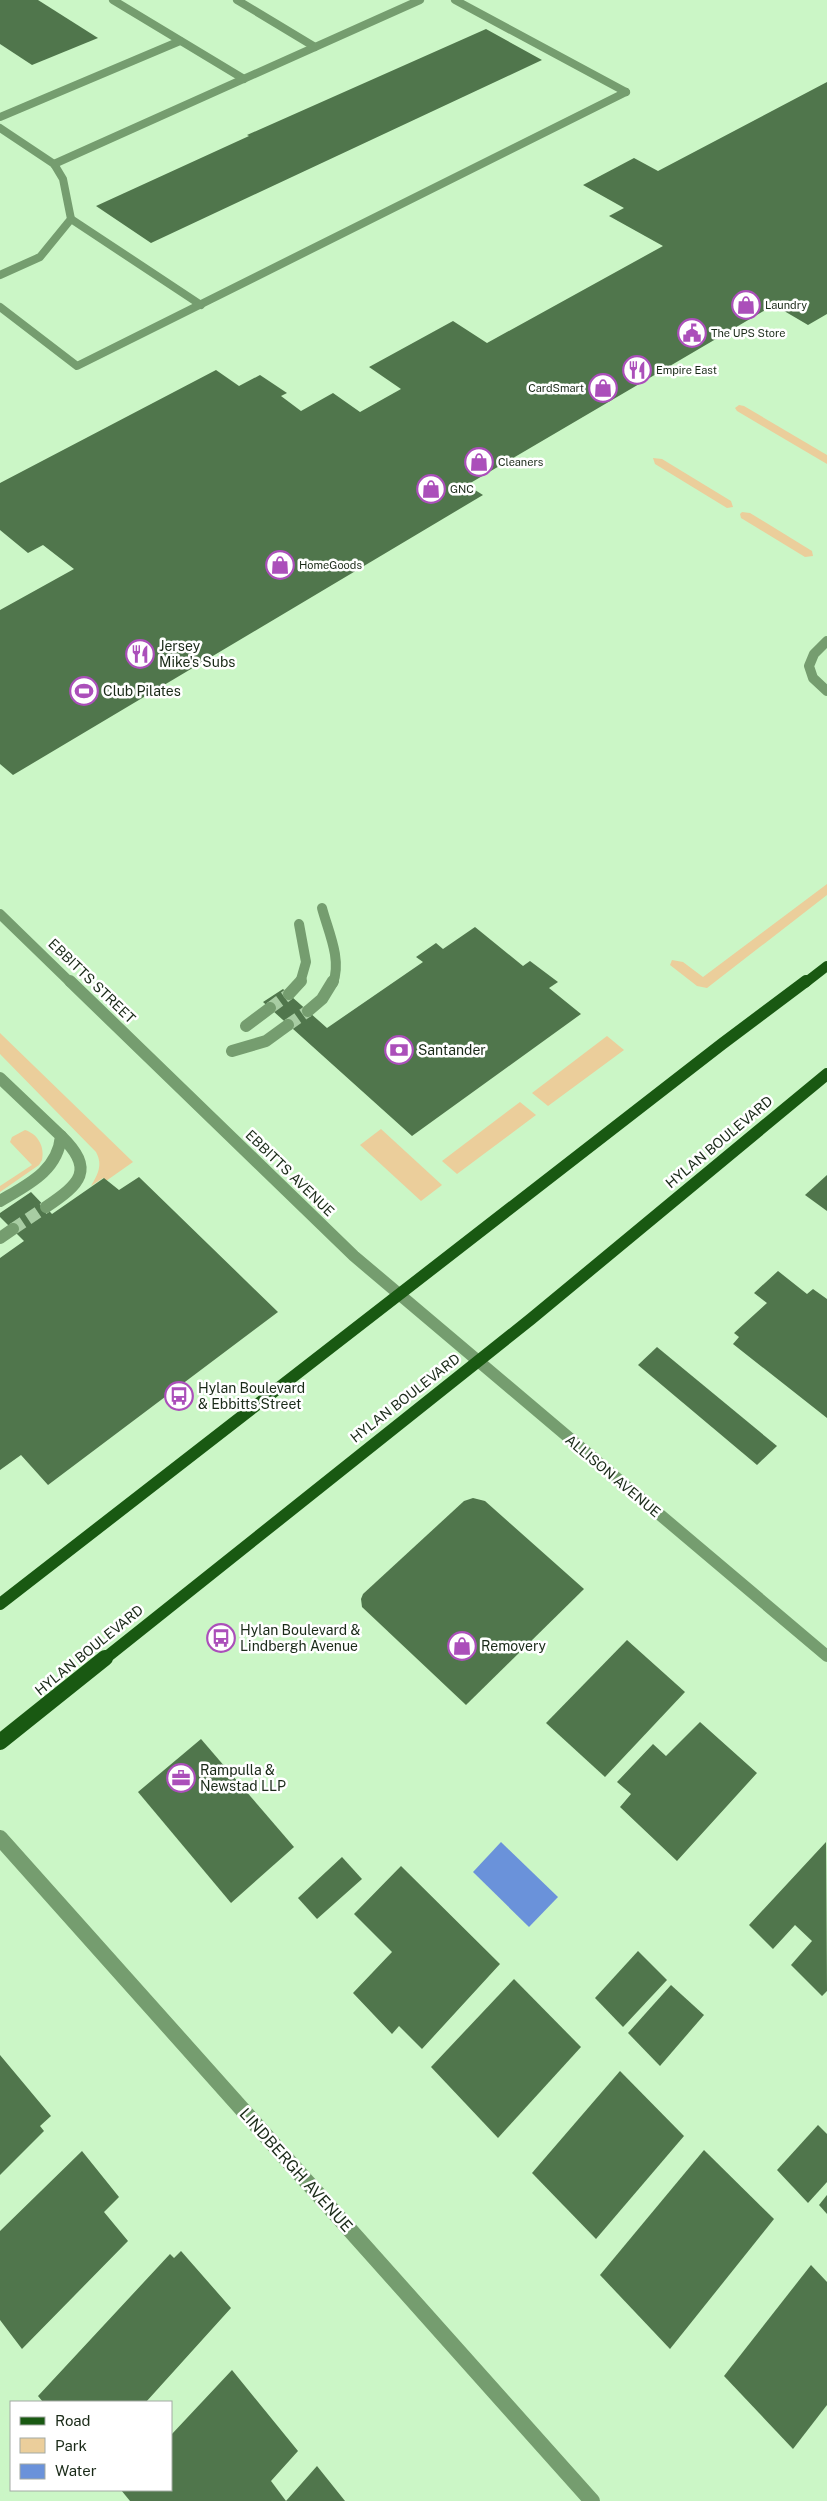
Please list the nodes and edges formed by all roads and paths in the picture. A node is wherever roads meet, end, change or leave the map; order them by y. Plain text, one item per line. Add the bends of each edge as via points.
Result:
1 (113, 0) edge
2 (237, 0) edge
3 (420, 0) edge
4 (455, 0) edge
5 (180, 41) junction
6 (316, 47) junction
7 (244, 79) junction
8 (0, 117) edge
9 (0, 128) edge
10 (54, 164) junction
11 (71, 219) junction
12 (0, 275) edge
13 (201, 305) junction
14 (0, 307) edge
15 (827, 641) edge
16 (827, 691) edge
17 (322, 908) dead end
18 (0, 914) edge
19 (299, 924) dead end
20 (827, 966) edge
21 (289, 994) tunnel mouth
22 (270, 1008) tunnel mouth
23 (308, 1011) tunnel mouth
24 (288, 1025) tunnel mouth
25 (246, 1026) dead end
26 (232, 1051) dead end
27 (162, 1071) joint
28 (827, 1074) edge
29 (0, 1078) edge
30 (62, 1136) junction
31 (0, 1201) edge
32 (46, 1207) tunnel mouth
33 (13, 1229) tunnel mouth
34 (0, 1238) edge
35 (400, 1294) junction
36 (478, 1361) junction
37 (0, 1604) edge
38 (827, 1656) edge
39 (0, 1742) edge
40 (0, 1838) edge
41 (592, 2501) edge

1 - 5 street
2 - 6 street
3 - 6 street
4 - 13 street via 626,92
5 - 7 street
5 - 8 street
6 - 7 street
7 - 10 street
9 - 10 street
10 - 11 street via 66,187
11 - 12 street via 40,257
11 - 13 street
13 - 14 street via 77,366
15 - 16 street via 809,658 812,677
17 - 23 street via 337,976 323,1000
18 - 27 street, EBBITTS STREET
19 - 21 street via 307,958 306,972 298,987
20 - 35 main road
22 - 25 street
24 - 26 street via 266,1041
27 - 35 street, EBBITTS AVENUE via 354,1256
28 - 36 main road, HYLAN BOULEVARD
29 - 30 street
30 - 31 street via 60,1150 48,1169
30 - 32 street via 74,1146 83,1168 71,1190
33 - 34 street
35 - 36 street, ALLISON AVENUE
35 - 37 main road
36 - 38 street, ALLISON AVENUE
36 - 39 main road, HYLAN BOULEVARD
40 - 41 street, LINDBERGH AVENUE

